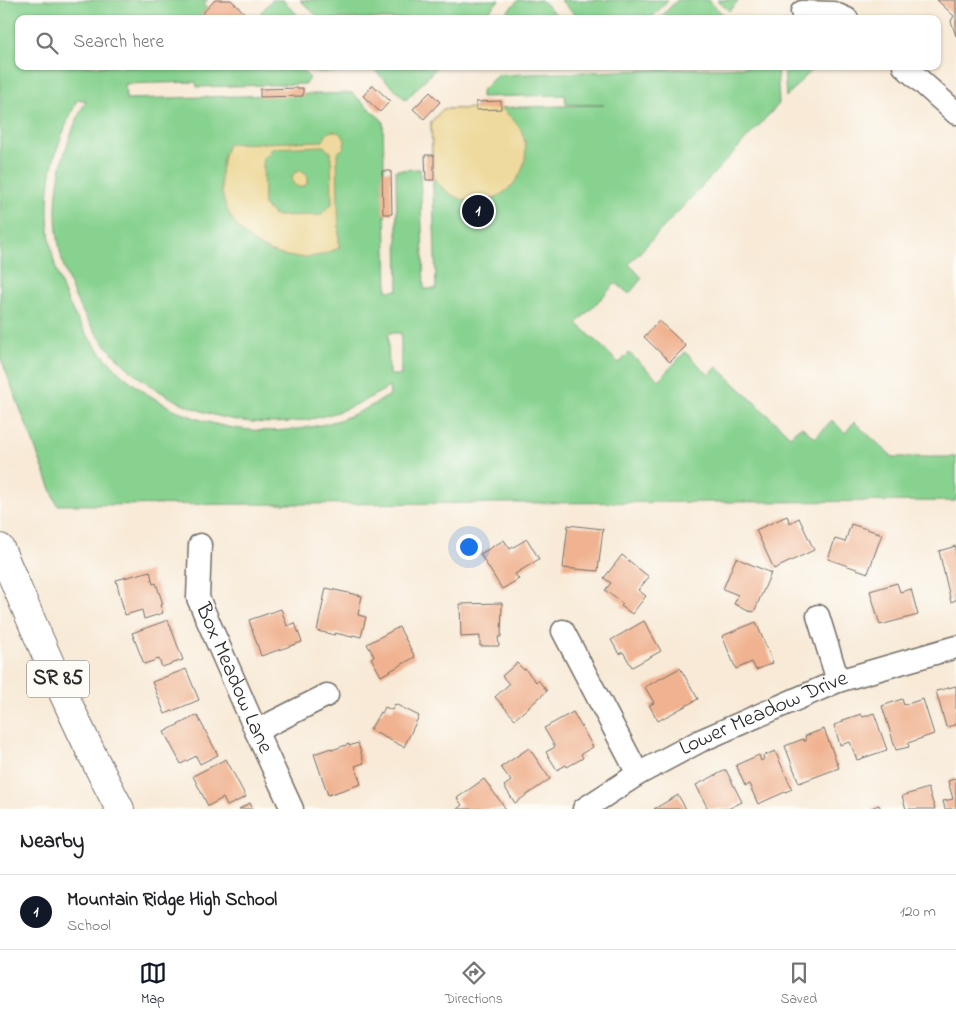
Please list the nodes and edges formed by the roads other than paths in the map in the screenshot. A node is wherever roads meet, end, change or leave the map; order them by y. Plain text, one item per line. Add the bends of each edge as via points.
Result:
1 (802, 12) dead end
2 (838, 15) edge
3 (908, 70) edge
4 (956, 113) edge
5 (200, 545) dead end
6 (0, 548) edge
7 (818, 616) dead end
8 (563, 631) dead end
9 (956, 647) edge
10 (838, 681) junction
11 (327, 695) dead end
12 (256, 732) junction
13 (638, 774) junction
14 (120, 809) edge
15 (292, 809) edge
16 (584, 809) edge

1 - 2 street
3 - 4 street
5 - 12 street, Box Meadow Lane via 198,598
6 - 14 highway, SR 85
7 - 10 street
8 - 13 street
9 - 10 street, Lower Meadow Drive
10 - 13 street, Lower Meadow Drive via 700,741
11 - 12 street
12 - 15 street, Box Meadow Lane
13 - 16 street, Lower Meadow Drive

